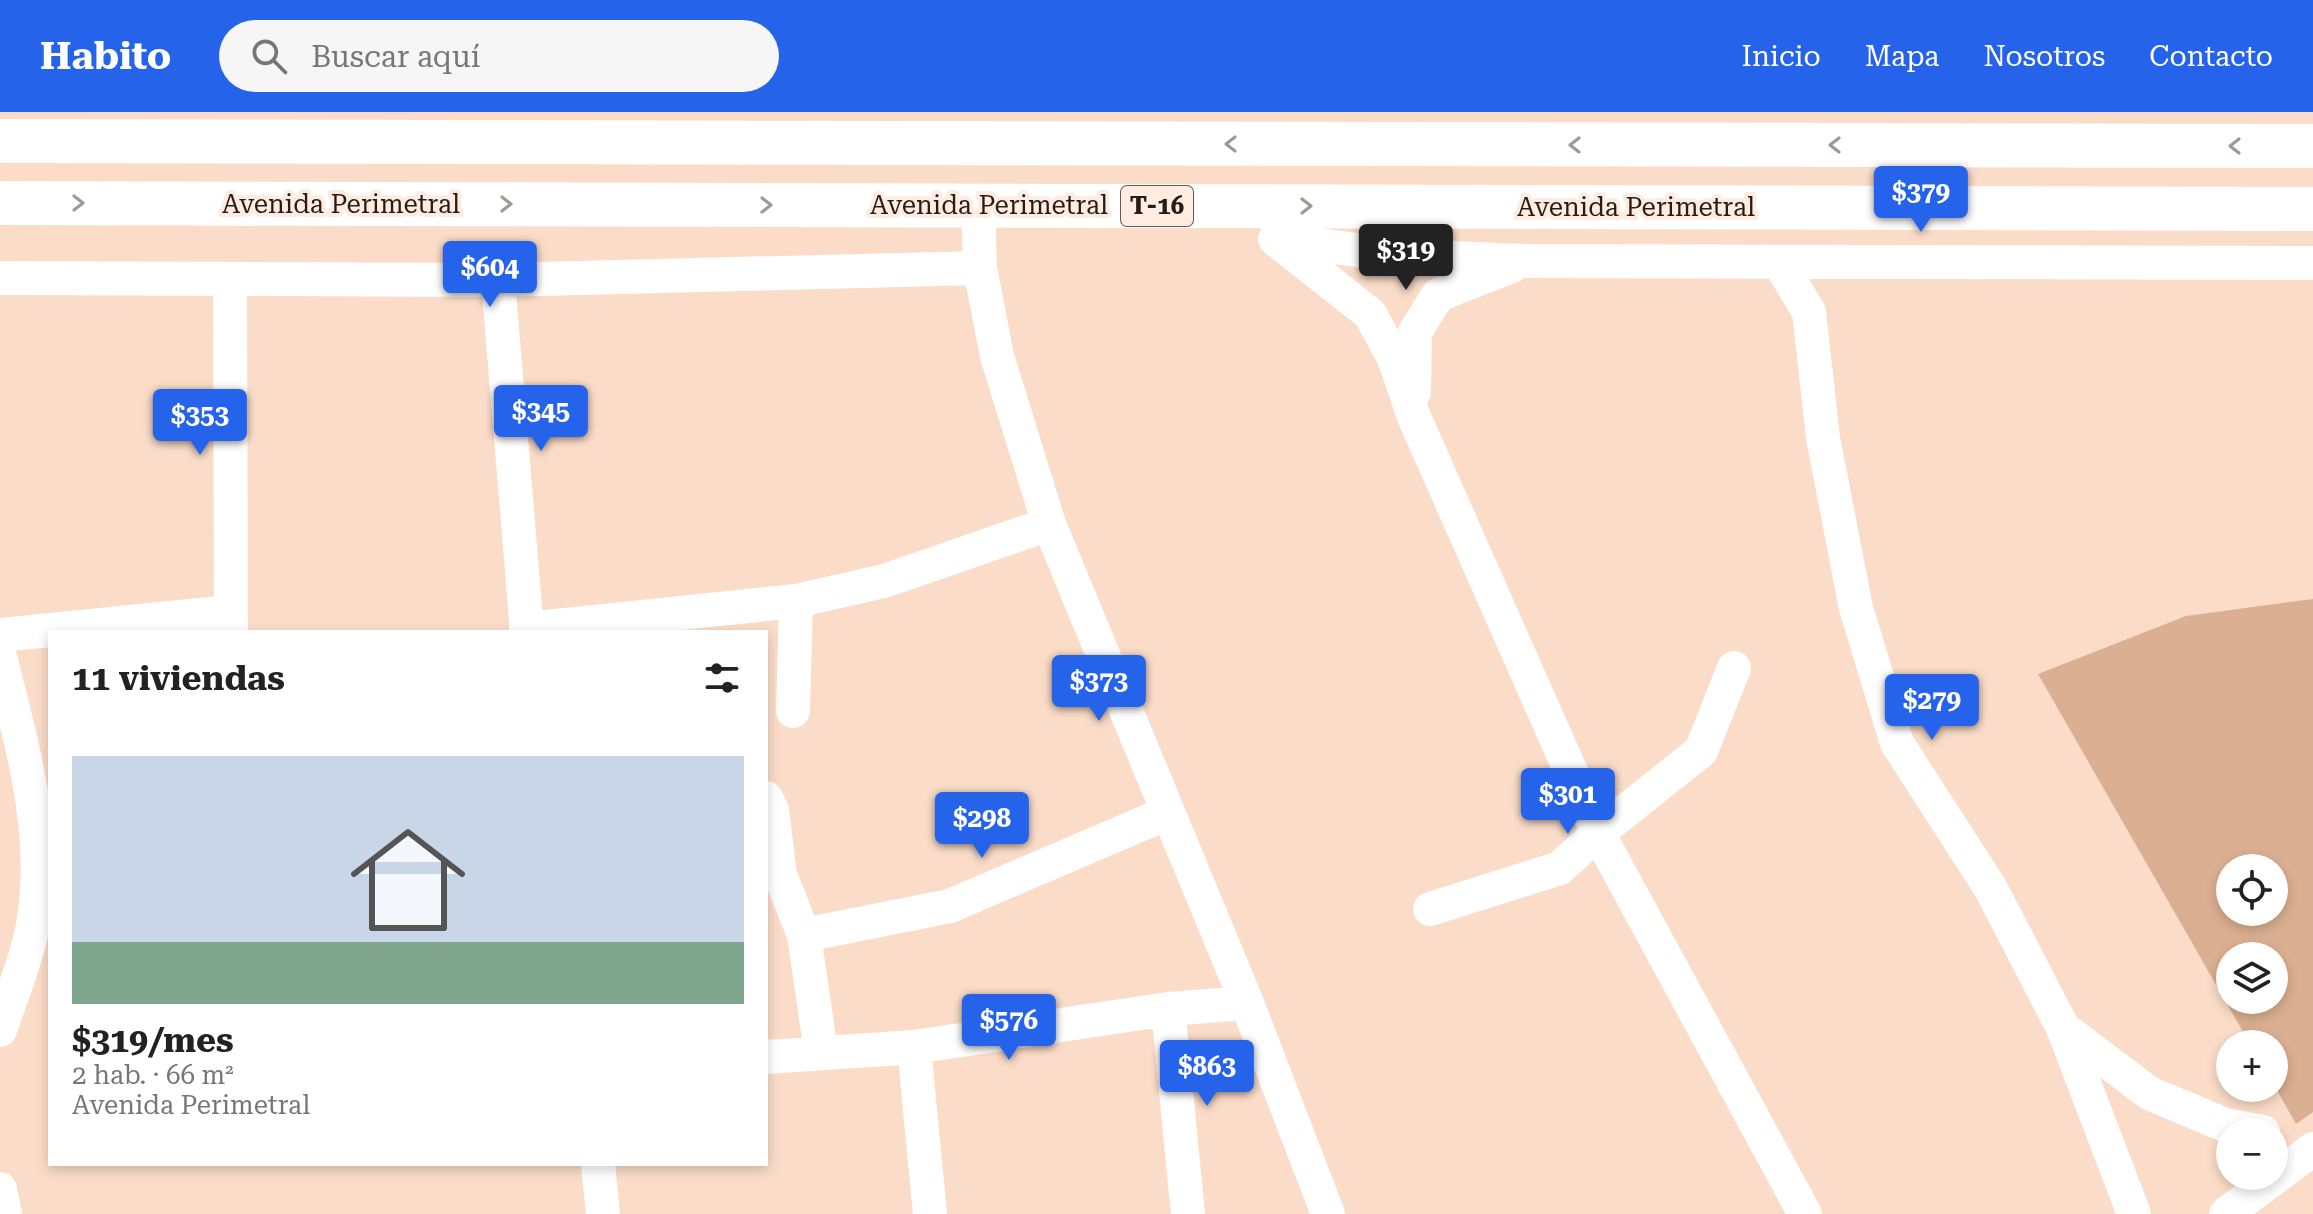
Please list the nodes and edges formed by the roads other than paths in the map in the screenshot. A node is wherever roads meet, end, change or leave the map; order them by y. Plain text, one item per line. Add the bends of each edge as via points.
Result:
1 (0, 141) edge
2 (2313, 146) edge
3 (0, 203) edge
4 (978, 205) junction
5 (1229, 206) junction
6 (2313, 209) edge
7 (1275, 239) junction
8 (1527, 261) junction
9 (1779, 262) junction
10 (2308, 267) edge
11 (980, 268) junction
12 (0, 278) edge
13 (230, 280) junction
14 (498, 280) junction
15 (1414, 417) junction
16 (1049, 524) junction
17 (796, 601) junction
18 (230, 622) edge
19 (88, 630) edge
20 (526, 630) edge
21 (48, 632) edge
22 (0, 635) edge
23 (0, 657) edge
24 (1734, 668) dead end
25 (793, 711) dead end
26 (768, 802) edge
27 (1167, 813) junction
28 (1598, 833) junction
29 (1430, 909) dead end
30 (804, 935) junction
31 (1247, 1003) junction
32 (1168, 1009) junction
33 (2063, 1028) junction
34 (0, 1030) edge
35 (914, 1047) junction
36 (821, 1052) junction
37 (768, 1057) edge
38 (2216, 1121) edge
39 (2288, 1137) edge
40 (2313, 1142) edge
41 (2313, 1149) edge
42 (598, 1166) edge
43 (0, 1189) edge
44 (5, 1214) edge
45 (603, 1214) edge
46 (930, 1214) edge
47 (1188, 1214) edge
48 (1328, 1214) edge
49 (1805, 1214) edge
50 (2134, 1214) edge
51 (2226, 1214) edge

2 -> 1 highway
3 -> 4 highway, Avenida Perimetral / T-16
4 - 5 highway, Avenida Perimetral / T-16
4 - 11 street
5 -> 6 highway, Avenida Perimetral / T-16
5 - 7 street
7 - 8 street via 1400,256
7 - 15 street via 1370,314 1394,358
8 - 9 street
8 - 15 street via 1438,295 1415,332
9 - 10 street
9 - 33 street via 1809,312 1823,438 1856,608 1897,743 1991,889
11 - 14 street
11 - 16 street via 997,356
12 - 13 street
13 - 14 street
13 - 18 street
14 - 20 street
15 - 28 street
16 - 17 street via 884,581
16 - 27 street
17 - 20 street
17 - 25 street
18 - 19 street
21 - 22 street
23 - 34 street via 25,767 38,867 32,930
24 - 28 street via 1701,751
26 - 30 street via 780,875
27 - 30 street via 950,906
27 - 31 street
28 - 29 street via 1560,868
28 - 49 street
30 - 36 street
31 - 32 street
31 - 48 street
32 - 35 street
32 - 47 street
33 - 38 street via 2149,1093
33 - 50 street
35 - 36 street
35 - 46 street
36 - 37 street
39 - 40 street
41 - 51 street
42 - 45 street
43 - 44 street

